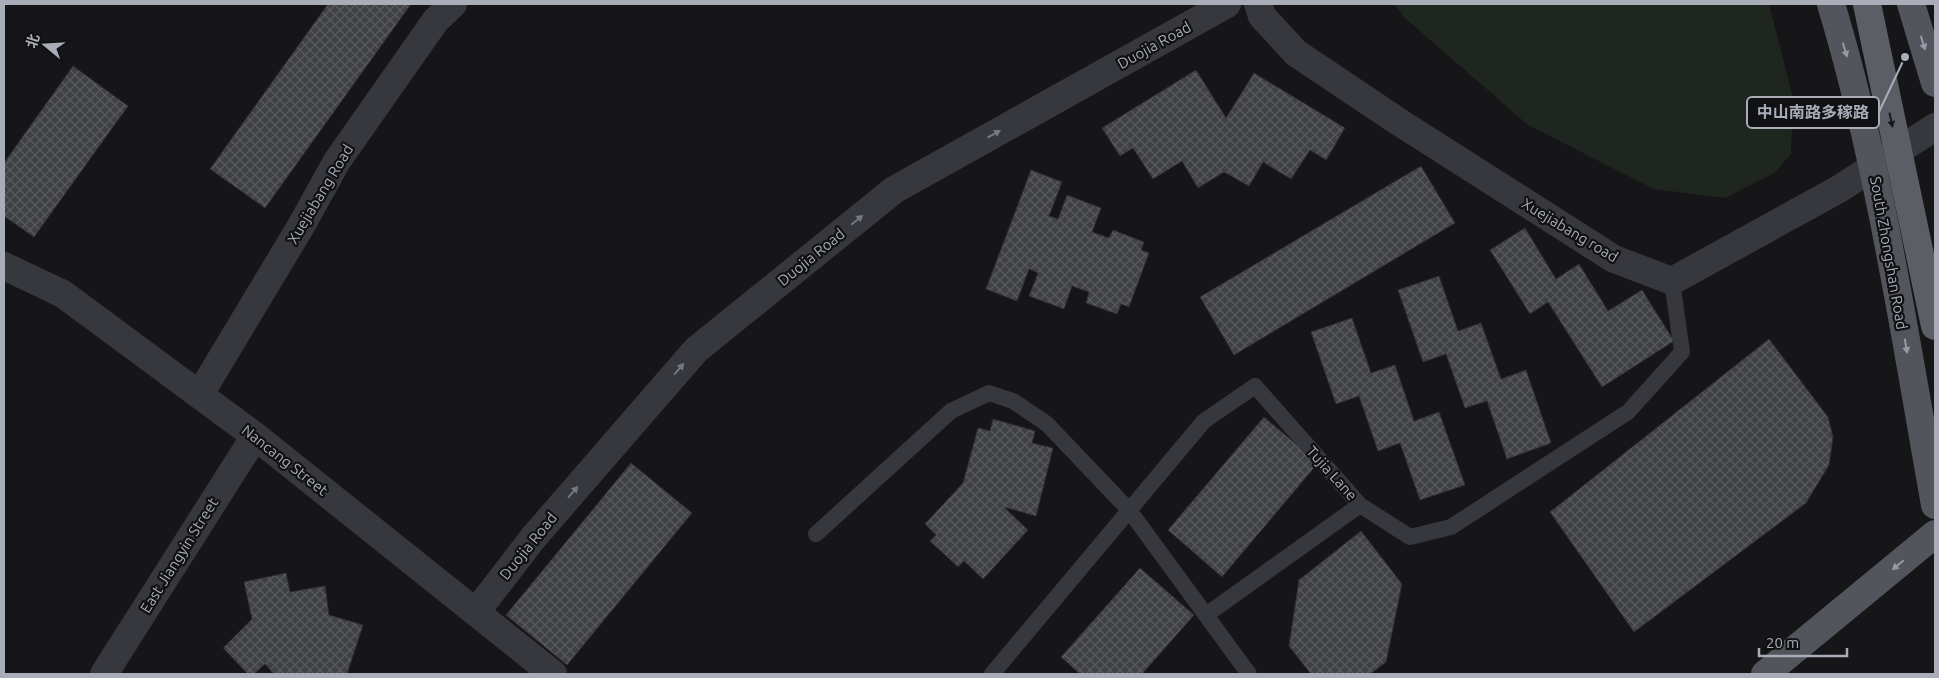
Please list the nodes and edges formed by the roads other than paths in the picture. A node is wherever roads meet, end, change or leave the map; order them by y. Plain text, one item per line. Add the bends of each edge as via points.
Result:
1 (454, 4) edge
2 (1227, 4) edge
3 (1258, 4) edge
4 (1831, 4) edge
5 (1867, 4) edge
6 (1911, 4) edge
7 (1935, 83) edge
8 (1935, 127) edge
9 (1874, 164) junction
10 (4, 266) edge
11 (1672, 281) junction
12 (1935, 326) edge
13 (200, 394) junction
14 (255, 436) junction
15 (1360, 505) junction
16 (1935, 505) edge
17 (1129, 510) junction
18 (816, 534) dead end
19 (1935, 534) edge
20 (476, 612) junction
21 (1206, 616) junction
22 (104, 674) edge
23 (553, 674) edge
24 (992, 674) edge
25 (1249, 674) edge
26 (1765, 674) edge

1 - 13 street, Xuejiabang Road via 436,20 337,161
20 -> 2 street, Duojia Road via 533,538 696,350 894,190
3 - 11 street, Xuejiabang road via 1262,16 1296,53 1391,117 1614,258
4 -> 9 main road, South Zhongshan Road
5 -> 12 highway, bridge
6 -> 7 main road
8 - 9 street
9 - 11 street via 1839,189
9 -> 16 main road, South Zhongshan Road
10 - 13 street, Nancang Street via 63,294
11 - 15 lane, Tujia Lane via 1682,352 1628,412 1451,527 1410,537
13 - 14 street, Nancang Street
14 - 20 street, Nancang Street
14 - 22 street, East Jiangyin Street
15 - 17 lane, Tujia Lane via 1255,386 1204,421
15 - 21 lane
17 - 18 lane via 1047,424 1012,401 989,393 951,411
17 - 21 lane
17 - 24 lane, Tujia Lane
19 -> 26 main road
20 - 23 street, Nancang Street
21 - 25 lane

